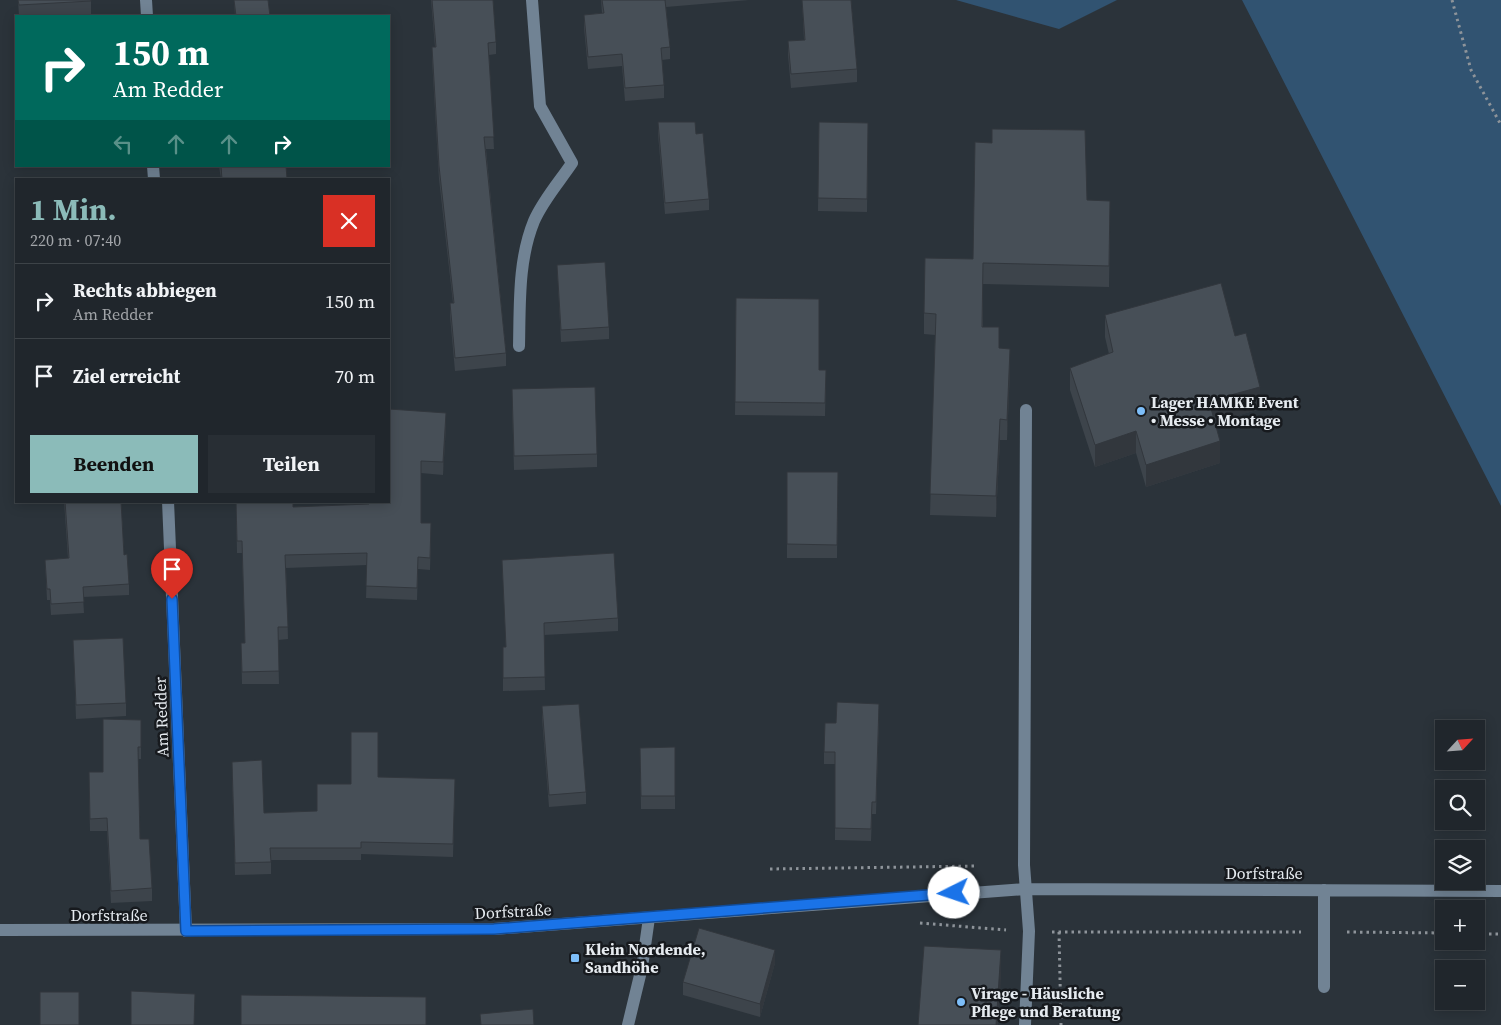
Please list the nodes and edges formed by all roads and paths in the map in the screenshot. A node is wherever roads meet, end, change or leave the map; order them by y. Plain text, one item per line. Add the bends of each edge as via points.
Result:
1 (146, 0) edge
2 (532, 0) edge
3 (1452, 0) edge
4 (147, 15) edge
5 (1501, 125) edge
6 (519, 346) dead end
7 (1026, 410) dead end
8 (168, 503) edge
9 (1026, 888) junction
10 (1324, 890) junction
11 (1501, 891) edge
12 (899, 897) junction
13 (649, 918) junction
14 (0, 930) edge
15 (186, 931) junction
16 (1029, 931) junction
17 (1059, 932) junction
18 (1324, 932) junction
19 (1435, 934) edge
20 (1485, 934) edge
21 (1501, 934) edge
22 (1324, 987) dead end
23 (628, 1025) edge
24 (1025, 1025) edge
25 (1061, 1025) edge

1 - 4 street
2 - 6 street via 540,106 572,163 534,220 523,260
3 - 5 path via 1471,70
7 - 9 street
8 - 15 street, Am Redder
9 - 10 street, Dorfstraße
9 - 12 street, Dorfstraße
9 - 16 street
10 - 11 street, Dorfstraße
10 - 18 street
12 - 13 street, Dorfstraße
12 - 16 path via 913,922
13 - 15 street, Dorfstraße via 494,929
13 - 23 street via 642,968
14 - 15 street, Dorfstraße
16 - 17 path
16 - 24 street
17 - 18 path
17 - 25 path
18 - 19 path
18 - 22 street
20 - 21 path

